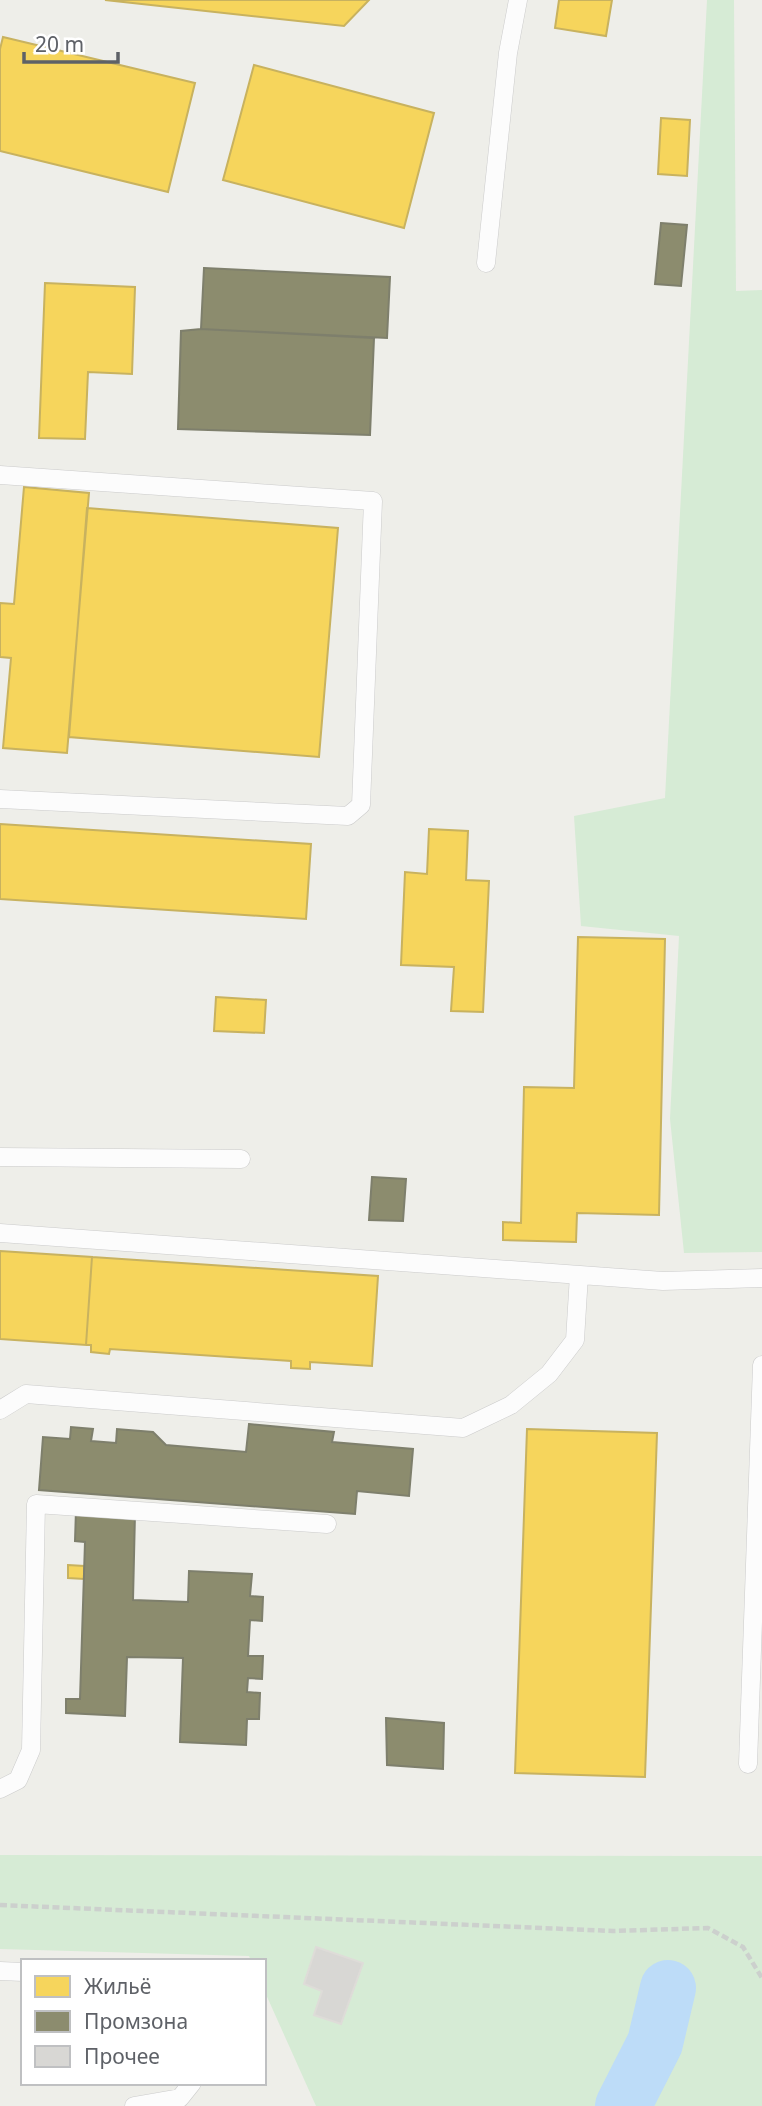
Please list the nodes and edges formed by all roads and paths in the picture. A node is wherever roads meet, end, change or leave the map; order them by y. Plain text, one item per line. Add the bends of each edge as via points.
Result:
1 (518, 0) edge
2 (486, 263) dead end
3 (0, 475) edge
4 (0, 799) edge
5 (0, 1157) edge
6 (241, 1159) dead end
7 (0, 1233) edge
8 (579, 1275) junction
9 (762, 1278) edge
10 (762, 1365) edge
11 (0, 1410) edge
12 (327, 1524) dead end
13 (748, 1763) dead end
14 (0, 1789) edge
15 (0, 1905) edge
16 (0, 1971) edge
17 (21, 1972) edge
18 (762, 1978) edge
19 (190, 2085) edge
20 (134, 2106) edge

1 - 2 lane via 508,52
3 - 4 lane via 373,501 361,805 348,816
5 - 6 lane
7 - 8 lane
8 - 9 lane via 663,1281
8 - 11 lane via 575,1340 566,1352 549,1374 511,1405 463,1428 26,1394
10 - 13 lane
12 - 14 lane via 36,1504 31,1750 18,1780
15 - 18 path via 613,1931 708,1928 743,1947
16 - 17 lane
19 - 20 lane via 180,2098

